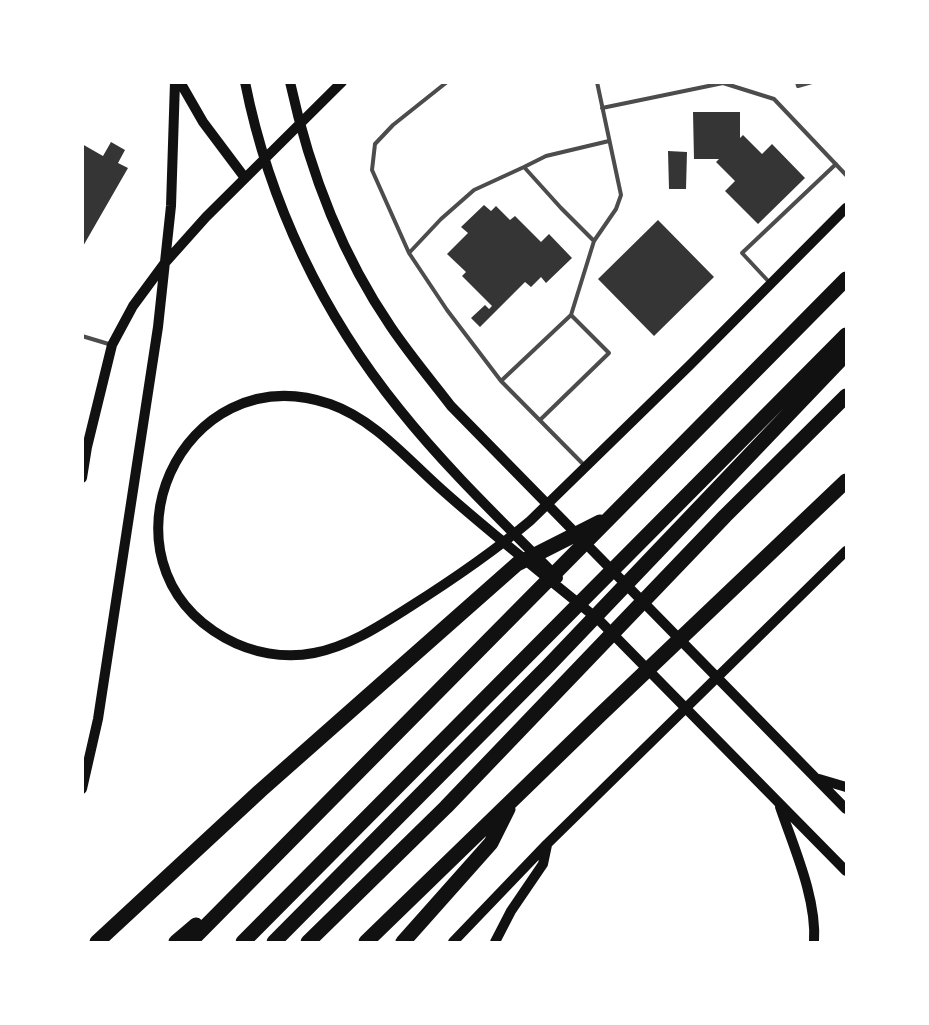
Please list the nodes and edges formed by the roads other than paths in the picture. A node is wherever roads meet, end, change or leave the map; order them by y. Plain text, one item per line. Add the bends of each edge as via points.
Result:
1 (175, 82) edge
2 (180, 82) edge
3 (245, 82) edge
4 (290, 82) edge
5 (342, 82) edge
6 (447, 82) edge
7 (597, 82) edge
8 (798, 82) edge
9 (812, 82) edge
10 (723, 83) edge
11 (602, 108) junction
12 (609, 141) junction
13 (836, 164) junction
14 (524, 167) junction
15 (846, 175) edge
16 (245, 178) junction
17 (846, 208) edge
18 (594, 241) junction
19 (409, 253) junction
20 (846, 279) edge
21 (771, 284) junction
22 (571, 315) junction
23 (846, 335) edge
24 (82, 336) edge
25 (112, 345) junction
26 (846, 354) edge
27 (501, 381) junction
28 (846, 396) edge
29 (540, 420) junction
30 (586, 467) junction
31 (82, 478) edge
32 (846, 481) edge
33 (610, 517) junction
34 (846, 551) edge
35 (600, 621) junction
36 (816, 778) junction
37 (846, 787) edge
38 (82, 789) edge
39 (514, 798) junction
40 (779, 804) junction
41 (846, 809) edge
42 (307, 826) junction
43 (548, 844) junction
44 (846, 871) edge
45 (98, 942) edge
46 (176, 942) edge
47 (190, 942) edge
48 (243, 942) edge
49 (274, 942) edge
50 (308, 942) edge
51 (366, 942) edge
52 (403, 942) edge
53 (452, 942) edge
54 (495, 942) edge
55 (814, 942) edge

1 - 38 main road via 171,206 160,318 98,719
2 - 16 main road via 203,122
3 - 35 main road via 274,188 309,269 360,358 400,410 463,481
4 - 36 main road via 321,191 373,298 407,349 451,406
5 - 16 main road
6 - 19 lane via 393,125 375,144 372,170
7 - 11 lane
8 - 9 lane via 798,86
10 - 11 lane
10 - 13 lane via 774,99
11 - 12 lane
12 - 14 lane via 546,156
12 - 18 lane via 621,195 616,209
13 - 15 lane
13 - 21 lane via 742,253
14 - 18 lane
14 - 19 lane via 474,190
16 - 25 main road via 147,284
17 - 21 main road
18 - 22 lane
19 - 27 lane
20 - 33 highway
21 - 30 main road
22 - 27 lane
22 - 29 lane via 609,353
23 - 48 highway
24 - 25 lane
25 - 31 main road
26 - 49 highway via 549,665
27 - 29 lane
28 - 50 highway via 725,516 446,806
29 - 30 lane
30 - 35 main road via 514,534 439,589 367,634 312,654 281,655 255,651 216,633 193,613 175,590 163,562 158,532 160,503 170,473 177,457 199,430 237,406 261,398 309,398 354,414 376,430 448,496
32 - 39 highway
33 - 42 highway
33 - 45 highway via 517,564 260,791
34 - 43 main road
35 - 40 main road
36 - 37 main road
36 - 41 main road
39 - 51 highway
39 - 52 highway via 491,843
40 - 44 main road
40 - 55 main road via 806,886
42 - 46 highway
42 - 47 highway
43 - 53 main road
43 - 54 main road via 543,864 511,911

